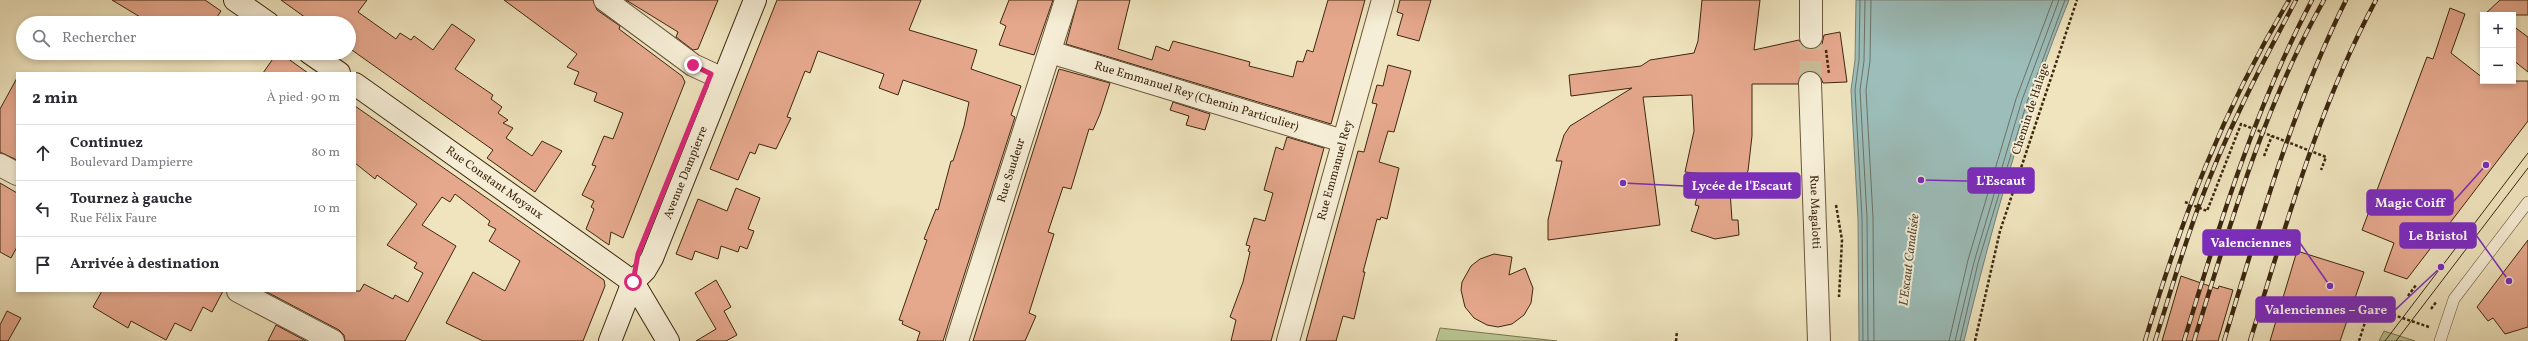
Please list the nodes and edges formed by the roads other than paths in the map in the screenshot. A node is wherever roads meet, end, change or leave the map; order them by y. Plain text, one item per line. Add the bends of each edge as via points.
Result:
1 (235, 0) edge
2 (605, 0) edge
3 (740, 0) edge
4 (755, 0) edge
5 (1066, 0) edge
6 (1382, 0) edge
7 (1811, 0) edge
8 (258, 16) edge
9 (1818, 42) tunnel mouth
10 (1050, 52) junction
11 (320, 60) edge
12 (338, 72) edge
13 (717, 76) junction
14 (1820, 80) tunnel mouth
15 (356, 85) edge
16 (1343, 140) junction
17 (0, 165) edge
18 (16, 173) edge
19 (2528, 202) edge
20 (633, 282) junction
21 (240, 292) edge
22 (2440, 338) edge
23 (333, 341) edge
24 (610, 341) edge
25 (668, 341) edge
26 (957, 341) edge
27 (1288, 341) edge
28 (1819, 341) edge

1 - 8 street
2 - 13 street via 693,65
3 - 13 street
4 - 13 street
5 - 10 street, Rue Saudeur
6 - 16 street, Rue Emmanuel Rey
7 - 9 street
10 - 16 street, Rue Emmanuel Rey (Chemin Particulier)
10 - 26 street, Rue Saudeur
11 - 12 street
13 - 20 street via 638,254
14 - 28 street, Rue Magalotti
15 - 20 street, Rue Constant Moyaux
16 - 27 street, Rue Emmanuel Rey
17 - 18 street
19 - 22 lane via 2454,299
20 - 24 street
20 - 25 street
21 - 23 street

